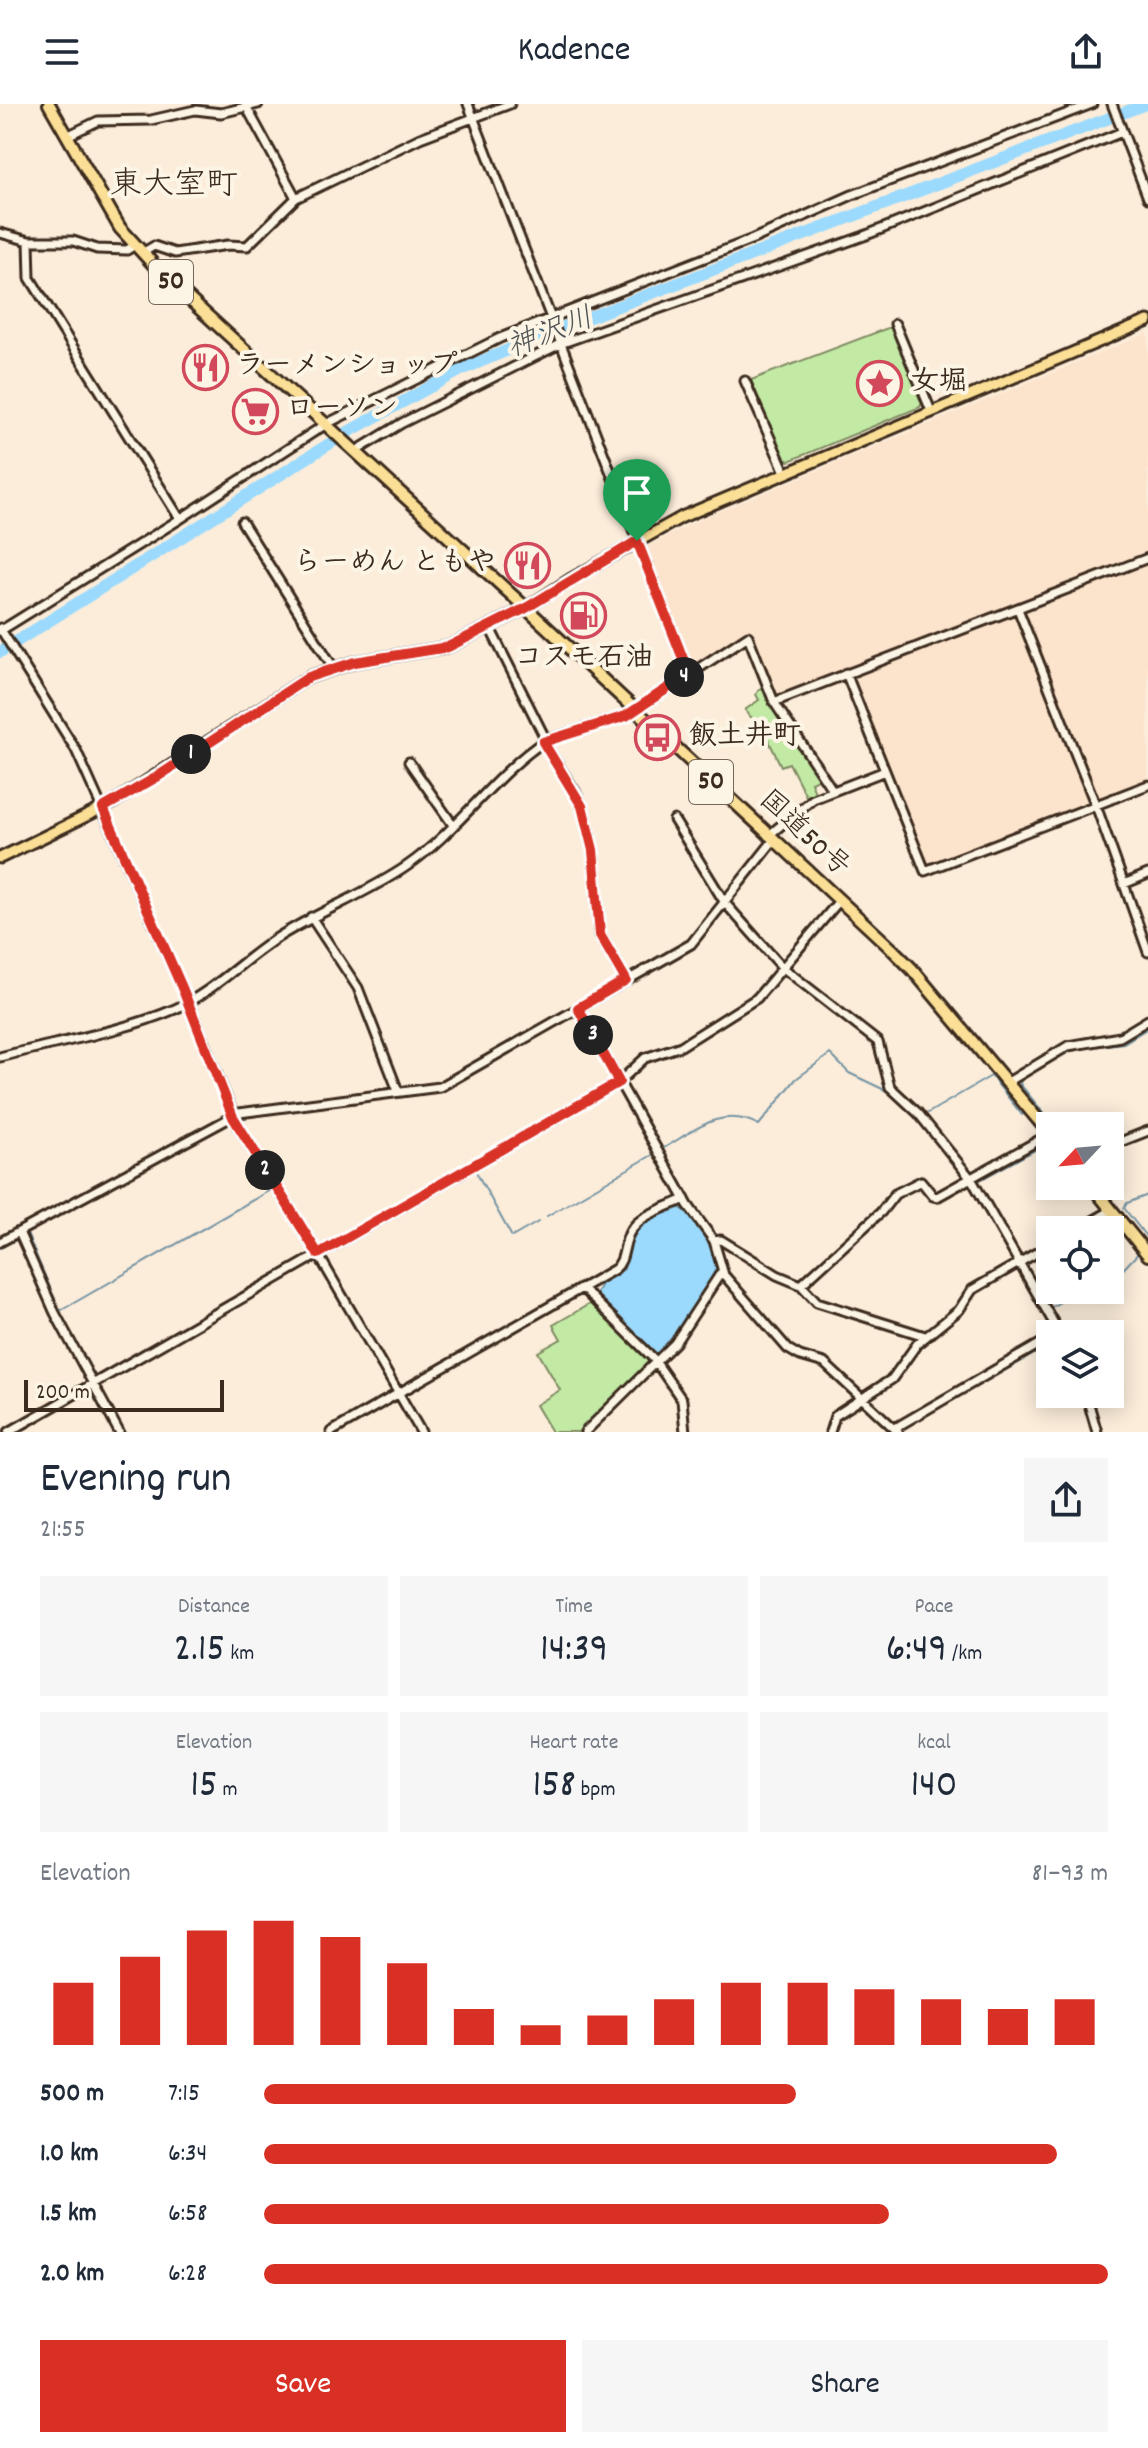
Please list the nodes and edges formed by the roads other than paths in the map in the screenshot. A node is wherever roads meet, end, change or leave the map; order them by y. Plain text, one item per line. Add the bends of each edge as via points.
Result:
1 (49, 104) edge
2 (258, 104) edge
3 (468, 104) edge
4 (510, 104) edge
5 (1092, 104) edge
6 (1112, 104) edge
7 (247, 108) junction
8 (473, 118) junction
9 (1121, 130) junction
10 (67, 136) junction
11 (296, 198) junction
12 (1148, 198) edge
13 (0, 233) edge
14 (29, 241) junction
15 (138, 249) junction
16 (550, 319) junction
17 (1148, 321) edge
18 (895, 324) dead end
19 (559, 343) junction
20 (745, 381) dead end
21 (931, 411) junction
22 (329, 427) junction
23 (354, 450) junction
24 (785, 472) junction
25 (180, 519) junction
26 (242, 522) dead end
27 (637, 541) junction
28 (1148, 558) edge
29 (526, 608) junction
30 (1018, 609) junction
31 (490, 628) junction
32 (2, 631) edge
33 (333, 667) junction
34 (846, 673) junction
35 (689, 674) junction
36 (774, 702) junction
37 (633, 709) junction
38 (544, 741) junction
39 (409, 762) dead end
40 (885, 771) junction
41 (1148, 785) edge
42 (833, 791) junction
43 (1094, 805) junction
44 (103, 808) junction
45 (674, 820) dead end
46 (453, 825) junction
47 (771, 838) junction
48 (0, 858) edge
49 (1148, 874) edge
50 (1124, 884) junction
51 (839, 901) junction
52 (725, 903) junction
53 (311, 917) junction
54 (1148, 952) edge
55 (782, 967) junction
56 (626, 980) junction
57 (188, 1002) junction
58 (578, 1008) junction
59 (1148, 1020) edge
60 (0, 1057) edge
61 (619, 1082) junction
62 (1008, 1082) junction
63 (398, 1091) junction
64 (233, 1117) junction
65 (1036, 1117) edge
66 (1148, 1131) edge
67 (1124, 1140) edge
68 (1036, 1142) edge
69 (972, 1180) junction
70 (685, 1199) junction
71 (1104, 1200) edge
72 (1112, 1210) junction
73 (1102, 1216) edge
74 (19, 1232) junction
75 (714, 1241) junction
76 (0, 1242) edge
77 (1036, 1252) edge
78 (318, 1254) junction
79 (1148, 1255) edge
80 (1020, 1261) junction
81 (722, 1271) junction
82 (801, 1285) junction
83 (583, 1289) junction
84 (1052, 1320) edge
85 (925, 1336) junction
86 (1036, 1346) edge
87 (656, 1362) junction
88 (92, 1383) junction
89 (399, 1393) junction
90 (863, 1398) junction
91 (1090, 1408) edge
92 (897, 1430) edge
93 (9, 1432) edge
94 (119, 1432) edge
95 (331, 1432) edge
96 (421, 1432) edge
97 (585, 1432) edge
98 (685, 1432) edge
99 (830, 1432) edge
100 (1097, 1432) edge

1 - 10 highway, 国道50号 / 50
2 - 7 street
3 - 8 street
4 - 8 street
5 - 16 street
6 - 9 street
7 - 10 street via 98,121
7 - 11 street
8 - 11 street
8 - 16 street
9 - 12 street
9 - 19 street via 854,240
10 - 15 highway, 国道50号 / 50 via 108,209
11 - 15 street via 247,246 175,253 154,246
13 - 14 street
14 - 15 street
14 - 25 street via 30,278
15 - 22 highway, 国道50号 / 50
16 - 19 street
16 - 22 street via 500,338
17 - 21 main road
18 - 21 street
19 - 23 street
19 - 27 street
20 - 24 street
21 - 24 main road
22 - 23 highway, 国道50号 / 50
22 - 25 street
23 - 29 highway, 国道50号 / 50
24 - 27 main road
25 - 32 street
26 - 33 street
27 - 29 main road
27 - 35 street
28 - 30 street
29 - 31 main road
29 - 37 highway, 国道50号 / 50
30 - 34 street
30 - 43 street
31 - 33 main road via 448,647
31 - 38 street
32 - 44 street via 76,750
33 - 44 main road via 309,677
34 - 36 street
34 - 40 street
35 - 36 street via 748,636
35 - 37 street
36 - 42 street
37 - 38 street via 626,716
37 - 47 highway, 国道50号 / 50
38 - 46 street
38 - 56 street via 582,806 593,850 600,935
39 - 46 street
40 - 42 street
40 - 43 street via 925,871
41 - 43 street
42 - 47 street via 813,799
43 - 50 street
44 - 48 main road
44 - 57 street
45 - 52 street
46 - 53 street via 408,866
47 - 51 highway, 国道50号 / 50
47 - 52 street
49 - 50 street
50 - 54 street
51 - 55 street
51 - 62 highway, 国道50号 / 50 via 912,969
52 - 55 street
52 - 56 street via 691,944
53 - 57 street
53 - 63 street via 358,988
55 - 61 street via 757,998 681,1046 645,1058
55 - 69 street via 878,1042 890,1087
56 - 58 street
57 - 60 street via 150,1018
57 - 64 street
58 - 61 street
58 - 63 street via 440,1087
59 - 62 street via 1120,1037 1068,1046
61 - 70 street
61 - 78 street
62 - 65 highway, 国道50号 / 50
63 - 64 street via 256,1109
64 - 74 street
64 - 78 street
66 - 67 street
68 - 69 street
69 - 80 street
69 - 82 street via 937,1197 921,1181 900,1190
70 - 75 street
70 - 83 street via 635,1223 620,1265
71 - 72 highway
72 - 73 street
72 - 79 highway
74 - 76 street
74 - 88 street
75 - 81 street
75 - 82 street via 721,1240
77 - 80 street
78 - 88 street
78 - 89 street
80 - 84 street
80 - 85 street via 972,1290 959,1310
81 - 87 street via 682,1334
81 - 90 street via 788,1349 824,1363
82 - 85 street via 817,1302
83 - 87 street
83 - 89 street
85 - 90 street via 892,1379
86 - 92 street
87 - 97 street
87 - 98 street via 682,1400
88 - 93 street
88 - 94 street
89 - 95 street
89 - 96 street
90 - 92 street
90 - 99 street via 835,1416
91 - 100 street

